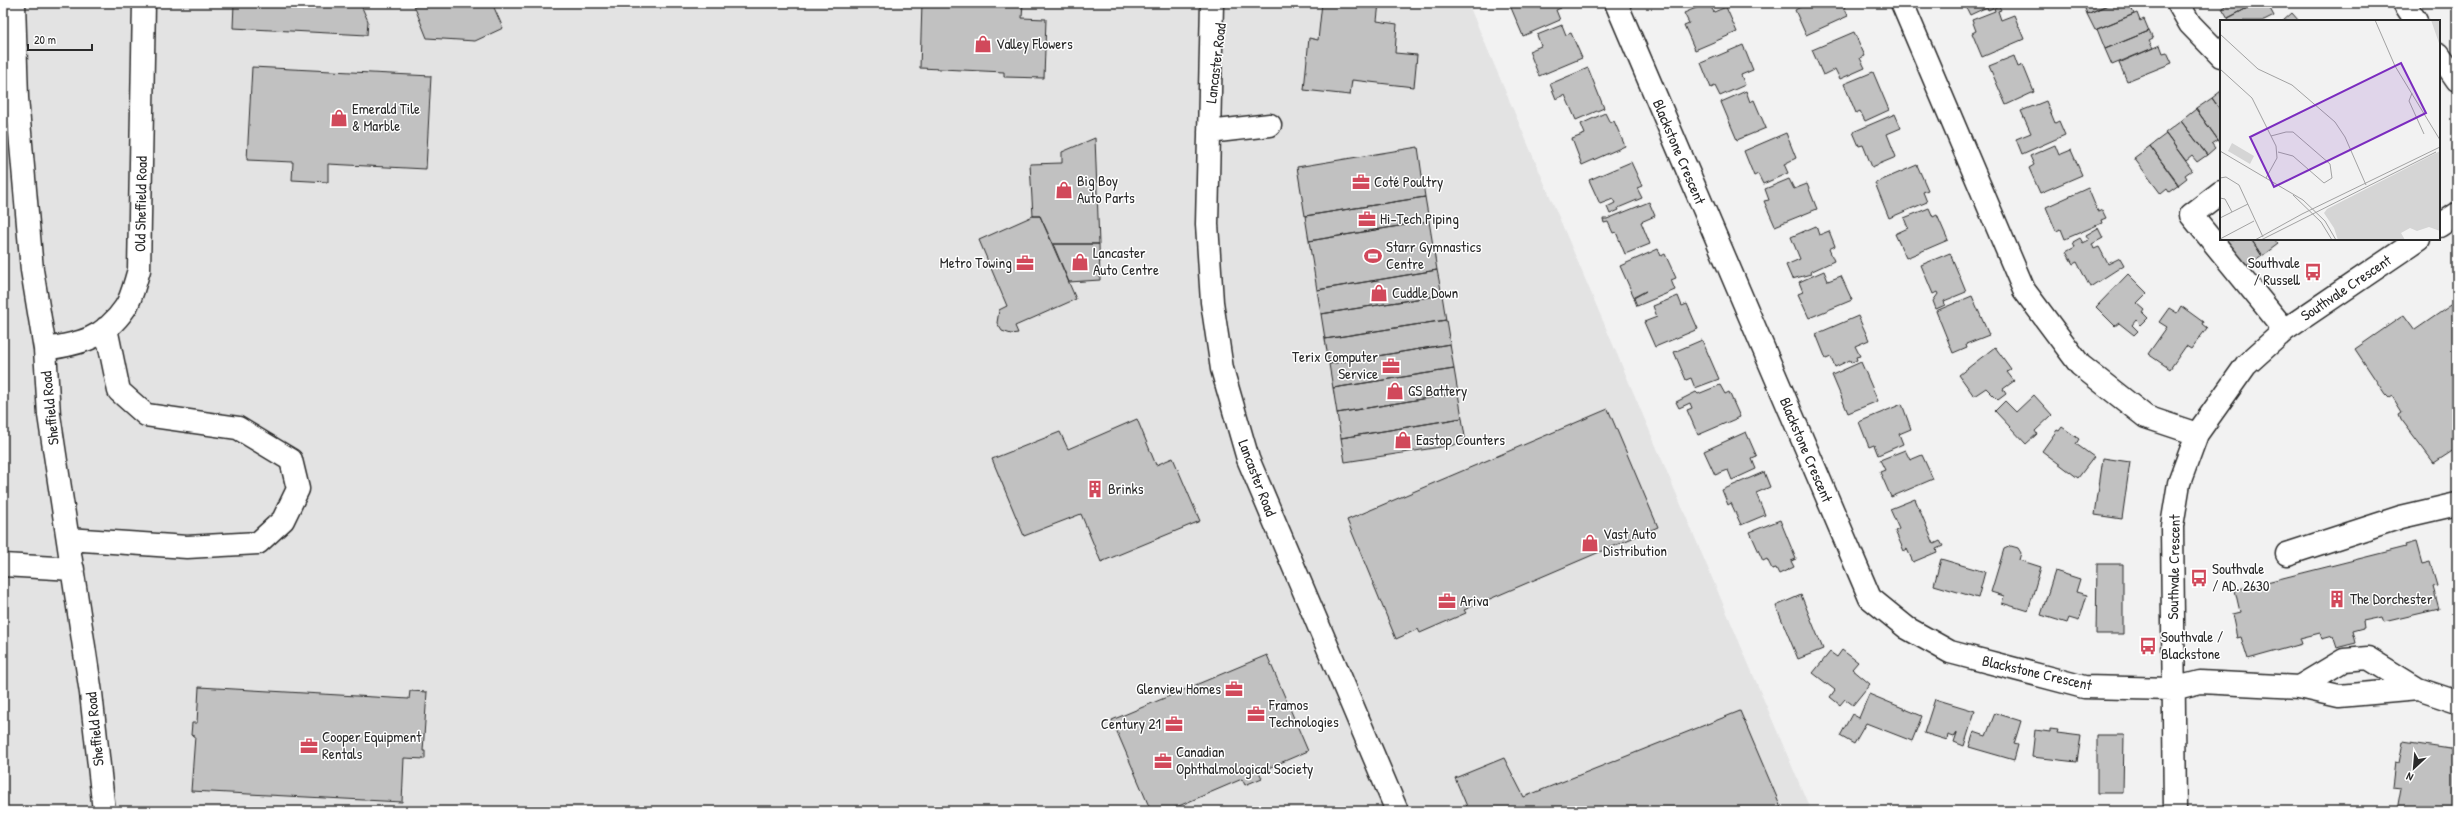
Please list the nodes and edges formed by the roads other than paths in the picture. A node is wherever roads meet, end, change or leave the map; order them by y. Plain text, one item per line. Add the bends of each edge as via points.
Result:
1 (14, 3) edge
2 (144, 3) edge
3 (1212, 3) edge
4 (1224, 3) edge
5 (1616, 3) edge
6 (1902, 3) edge
7 (2178, 3) edge
8 (2404, 3) edge
9 (2415, 20) edge
10 (2220, 55) edge
11 (2440, 55) edge
12 (2457, 80) edge
13 (1270, 125) dead end
14 (1209, 127) junction
15 (2220, 193) edge
16 (2457, 214) edge
17 (2440, 225) edge
18 (2418, 240) edge
19 (106, 328) junction
20 (2285, 330) junction
21 (45, 350) junction
22 (2197, 434) junction
23 (2457, 504) edge
24 (68, 540) junction
25 (2287, 554) dead end
26 (3, 565) edge
27 (73, 569) junction
28 (2299, 687) junction
29 (2173, 689) junction
30 (2418, 689) junction
31 (2454, 703) edge
32 (104, 811) edge
33 (1397, 811) edge
34 (2175, 811) edge

1 - 21 street, Sheffield Road via 17,98 31,262
2 - 19 street, Old Sheffield Road via 140,270 126,307
3 - 14 street, Lancaster Road
4 - 14 street, Lancaster Road
5 - 29 street, Blackstone Crescent via 1870,598 1907,628 1950,652 2084,687
6 - 22 street via 2024,290 2080,365 2146,417
7 - 10 street via 2190,24
8 - 9 street
11 - 12 street
13 - 14 street
14 - 33 street, Lancaster Road via 1207,224 1212,296 1222,369 1250,465
15 - 20 street via 2191,215
16 - 17 street
18 - 20 street, Southvale Crescent
19 - 21 street, Old Sheffield Road via 83,343
19 - 24 street via 119,391 146,415 238,428 291,460 298,489 283,520 258,542 187,547
20 - 22 street, Southvale Crescent via 2246,365
21 - 24 street, Sheffield Road via 49,415
22 - 29 street, Southvale Crescent via 2179,483 2172,526
23 - 25 street via 2401,517
24 - 27 street, Sheffield Road
26 - 27 street
27 - 32 street, Sheffield Road via 91,693
28 - 29 street, Blackstone Crescent via 2200,682
28 - 30 street, Blackstone Crescent via 2339,696
28 - 30 street via 2344,660 2368,658
29 - 34 street, Southvale Crescent
30 - 31 street

